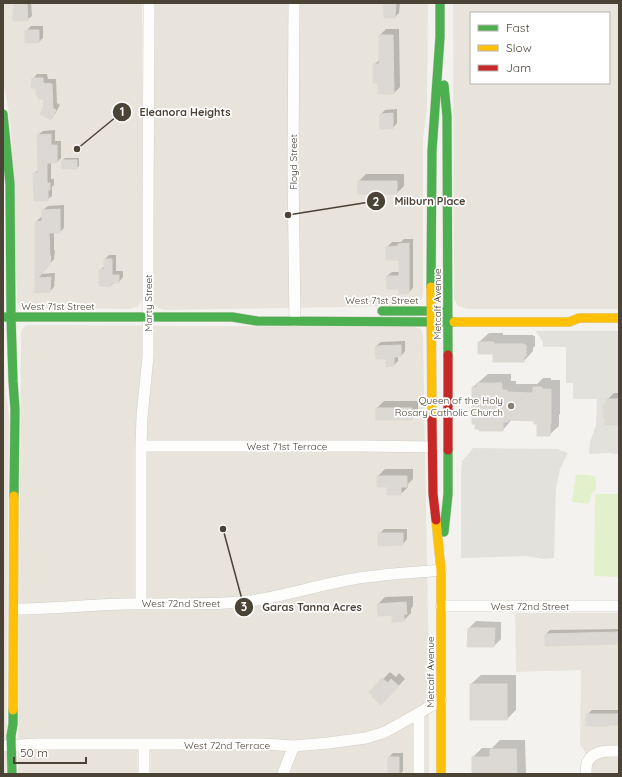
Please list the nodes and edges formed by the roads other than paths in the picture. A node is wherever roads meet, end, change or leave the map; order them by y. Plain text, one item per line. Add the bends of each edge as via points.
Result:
1 (149, 3) edge
2 (294, 3) edge
3 (440, 3) edge
4 (440, 37) junction
5 (3, 114) edge
6 (255, 311) dead end
7 (372, 311) dead end
8 (431, 311) junction
9 (451, 312) junction
10 (569, 313) dead end
11 (294, 314) junction
12 (7, 317) edge
13 (148, 317) junction
14 (232, 317) junction
15 (579, 318) junction
16 (619, 318) edge
17 (431, 322) junction
18 (448, 322) junction
19 (141, 446) junction
20 (432, 446) junction
21 (441, 570) junction
22 (141, 603) junction
23 (441, 606) junction
24 (619, 606) edge
25 (14, 608) junction
26 (441, 700) junction
27 (419, 714) junction
28 (144, 744) junction
29 (7, 746) edge
30 (294, 746) junction
31 (619, 751) edge
32 (12, 774) edge
33 (144, 774) edge
34 (283, 774) edge
35 (419, 774) edge
36 (441, 774) edge
37 (586, 774) edge

1 - 13 street, Marty Street
2 - 11 street, Floyd Street
3 - 4 street, Metcalf Avenue
4 - 8 street, Metcalf Avenue via 432,151
4 - 9 street, Metcalf Avenue via 447,116
5 - 12 street via 10,184
6 - 14 street, West 71st Street
7 - 8 street, West 71st Street
8 - 9 street, West 71st Street
8 - 17 street, Metcalf Avenue
9 - 18 street, Metcalf Avenue
10 - 15 street, West 71st Street
11 - 14 street, West 71st Street via 257,321
11 - 17 street, West 71st Street
12 - 13 street, West 71st Street
12 - 25 street via 15,409
13 - 14 street, West 71st Street
13 - 19 street, Marty Street via 148,356
15 - 16 street, West 71st Street
15 - 18 street, West 71st Street via 569,322
17 - 18 street, West 71st Street
17 - 20 street, Metcalf Avenue
18 - 21 street, Metcalf Avenue via 448,494
19 - 20 street, West 71st Terrace
19 - 22 street, Marty Street
20 - 21 street, Metcalf Avenue via 433,494
21 - 22 street, West 72nd Street via 354,578 248,601
21 - 23 street, Metcalf Avenue
22 - 25 street, West 72nd Street
23 - 24 street, West 72nd Street
23 - 26 street, Metcalf Avenue
25 - 29 street via 13,724
26 - 27 street, West 72nd Terrace
26 - 36 street, Metcalf Avenue
27 - 30 street, West 72nd Terrace via 385,732 366,738
27 - 35 street
28 - 29 street, West 72nd Terrace
28 - 30 street, West 72nd Terrace
28 - 33 street
29 - 32 street
30 - 34 street
31 - 37 street via 595,754 587,762

